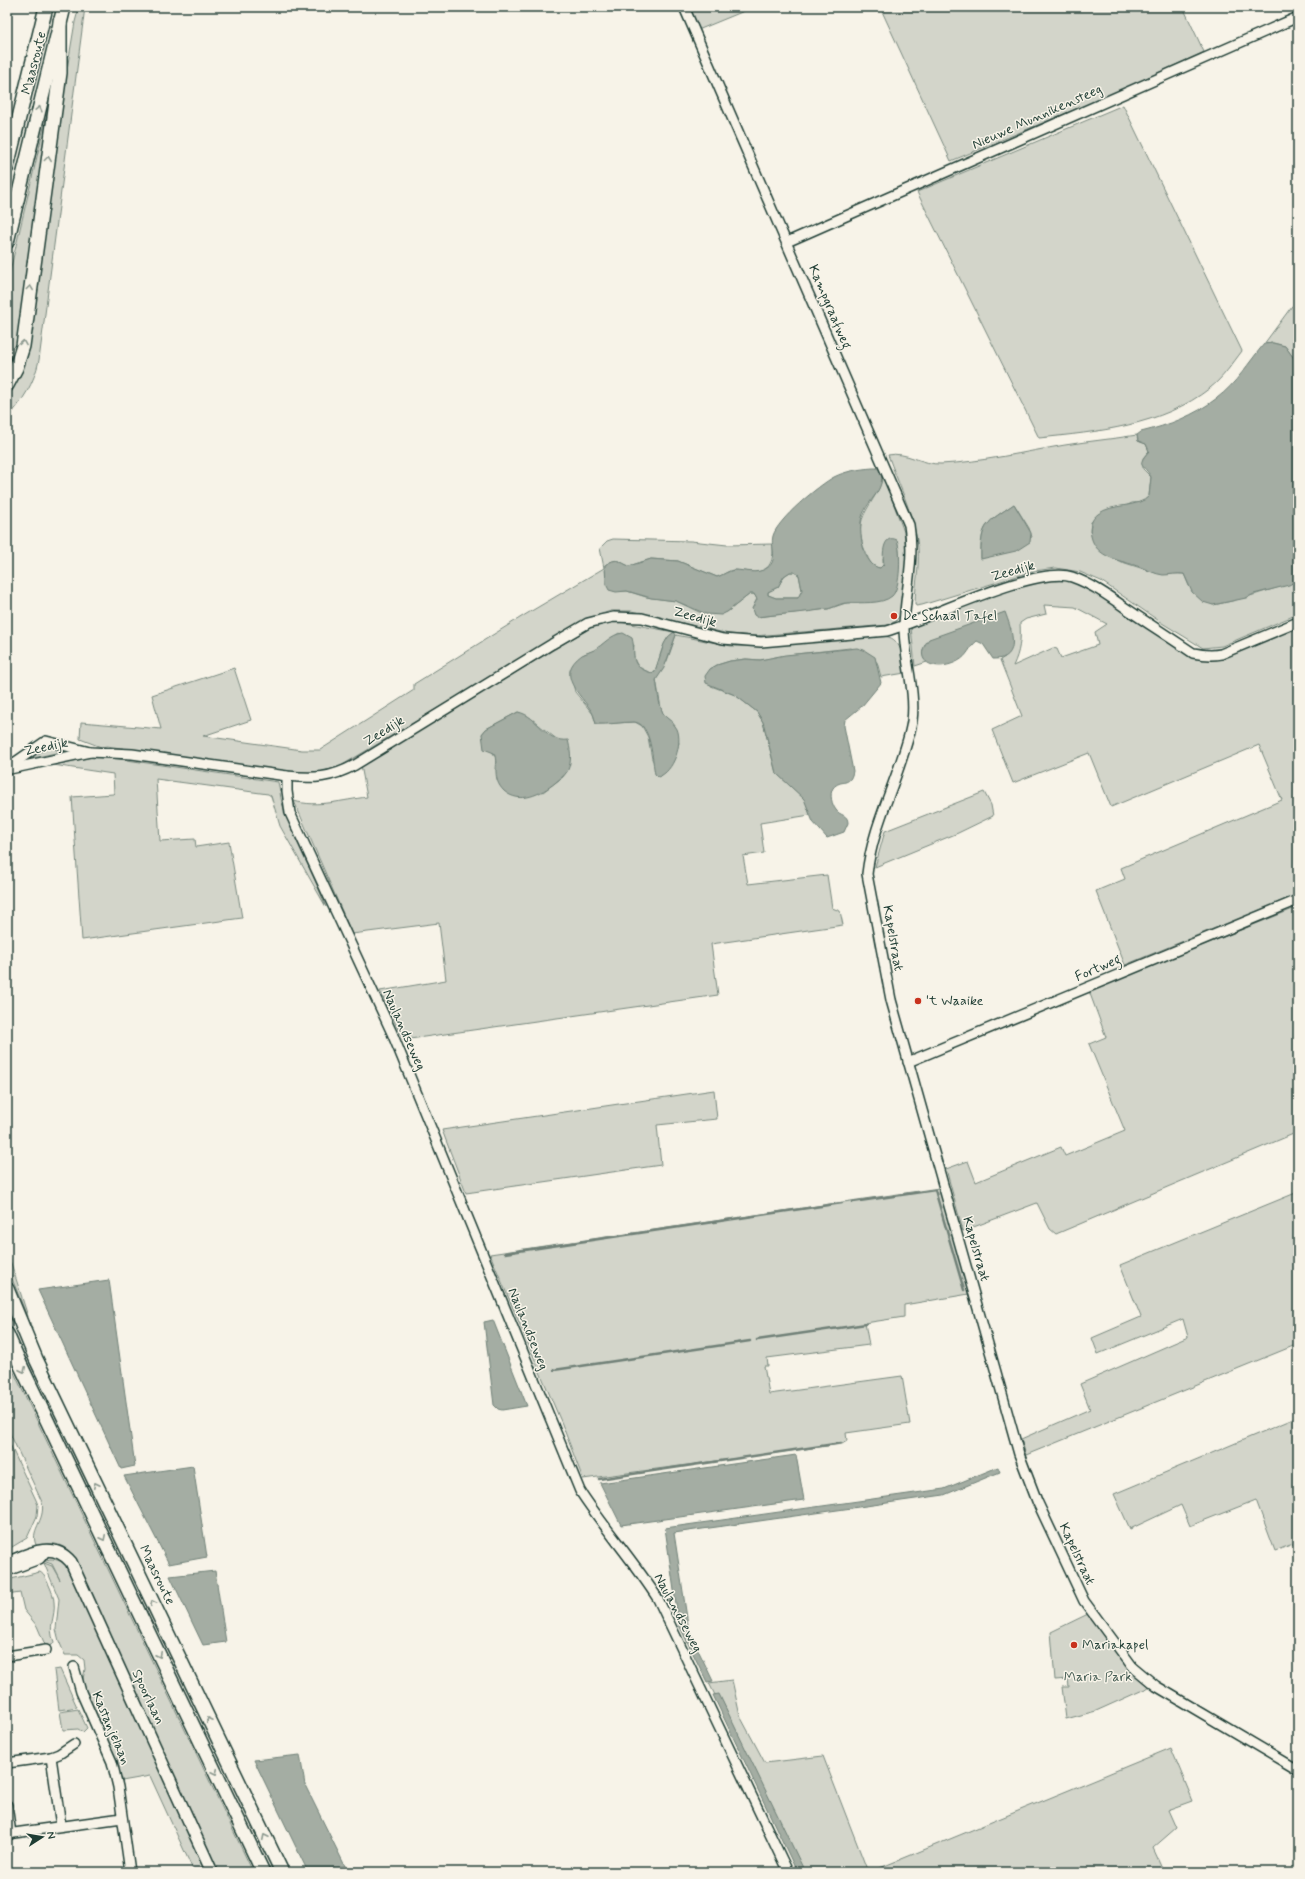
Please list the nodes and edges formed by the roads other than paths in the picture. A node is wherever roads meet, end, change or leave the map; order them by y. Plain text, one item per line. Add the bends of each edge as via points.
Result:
1 (46, 7) edge
2 (64, 7) edge
3 (684, 7) edge
4 (1298, 17) edge
5 (60, 22) junction
6 (13, 142) junction
7 (7, 155) edge
8 (7, 167) edge
9 (7, 242) edge
10 (787, 242) junction
11 (7, 385) edge
12 (1298, 622) edge
13 (904, 626) junction
14 (90, 752) junction
15 (7, 769) edge
16 (287, 776) junction
17 (1298, 900) edge
18 (908, 1062) junction
19 (7, 1289) edge
20 (7, 1334) edge
21 (44, 1552) junction
22 (7, 1563) edge
23 (7, 1570) edge
24 (46, 1650) dead end
25 (7, 1656) edge
26 (74, 1667) dead end
27 (74, 1744) dead end
28 (51, 1757) junction
29 (7, 1763) edge
30 (1298, 1770) edge
31 (7, 1805) edge
32 (122, 1818) junction
33 (61, 1826) junction
34 (9, 1834) edge
35 (130, 1872) edge
36 (212, 1872) edge
37 (263, 1872) edge
38 (282, 1872) edge
39 (788, 1872) edge

1 - 6 highway, Maasroute
2 - 5 highway, Maasroute
3 - 10 street, Kampgraafweg
4 - 10 street, Nieuwe Munnikensteeg
9 -> 5 highway, Maasroute
11 -> 5 highway via 18,364 23,346 60,73
6 - 7 highway
6 - 8 highway, Maasroute
10 - 13 street, Kampgraafweg via 909,525 912,564
12 - 13 street, Zeedijk via 1221,654 1202,655 1193,653 1091,586 1071,576 1052,575 1004,587
13 - 16 street, Zeedijk via 887,631 761,642 723,639 642,618 614,617 600,620 588,623 552,644 346,770 322,778
13 - 18 street, Kapelstraat via 913,706 912,721 904,753 869,854 867,874 886,977
14 - 15 street, Zeedijk
14 - 15 street, Zeedijk via 46,741
14 - 16 street, Zeedijk via 132,754
16 - 39 street, Naulandseweg via 290,813 295,826 392,1032 580,1491 658,1599
17 - 18 street, Fortweg
18 - 30 street, Kapelstraat via 1019,1454 1033,1491 1084,1601 1128,1661 1145,1678
38 -> 19 highway, Maasroute via 39,1366
20 -> 37 highway
21 - 22 main road, Spoorlaan via 36,1550
21 - 23 main road via 39,1558
21 - 36 main road, Spoorlaan via 58,1551 71,1562
24 - 25 street
26 - 32 street, Kastanjelaan via 81,1692 112,1762
27 - 28 street
28 - 29 street
28 - 33 street
31 - 34 street
32 - 33 street
32 - 35 street, Kastanjelaan
33 - 34 street

